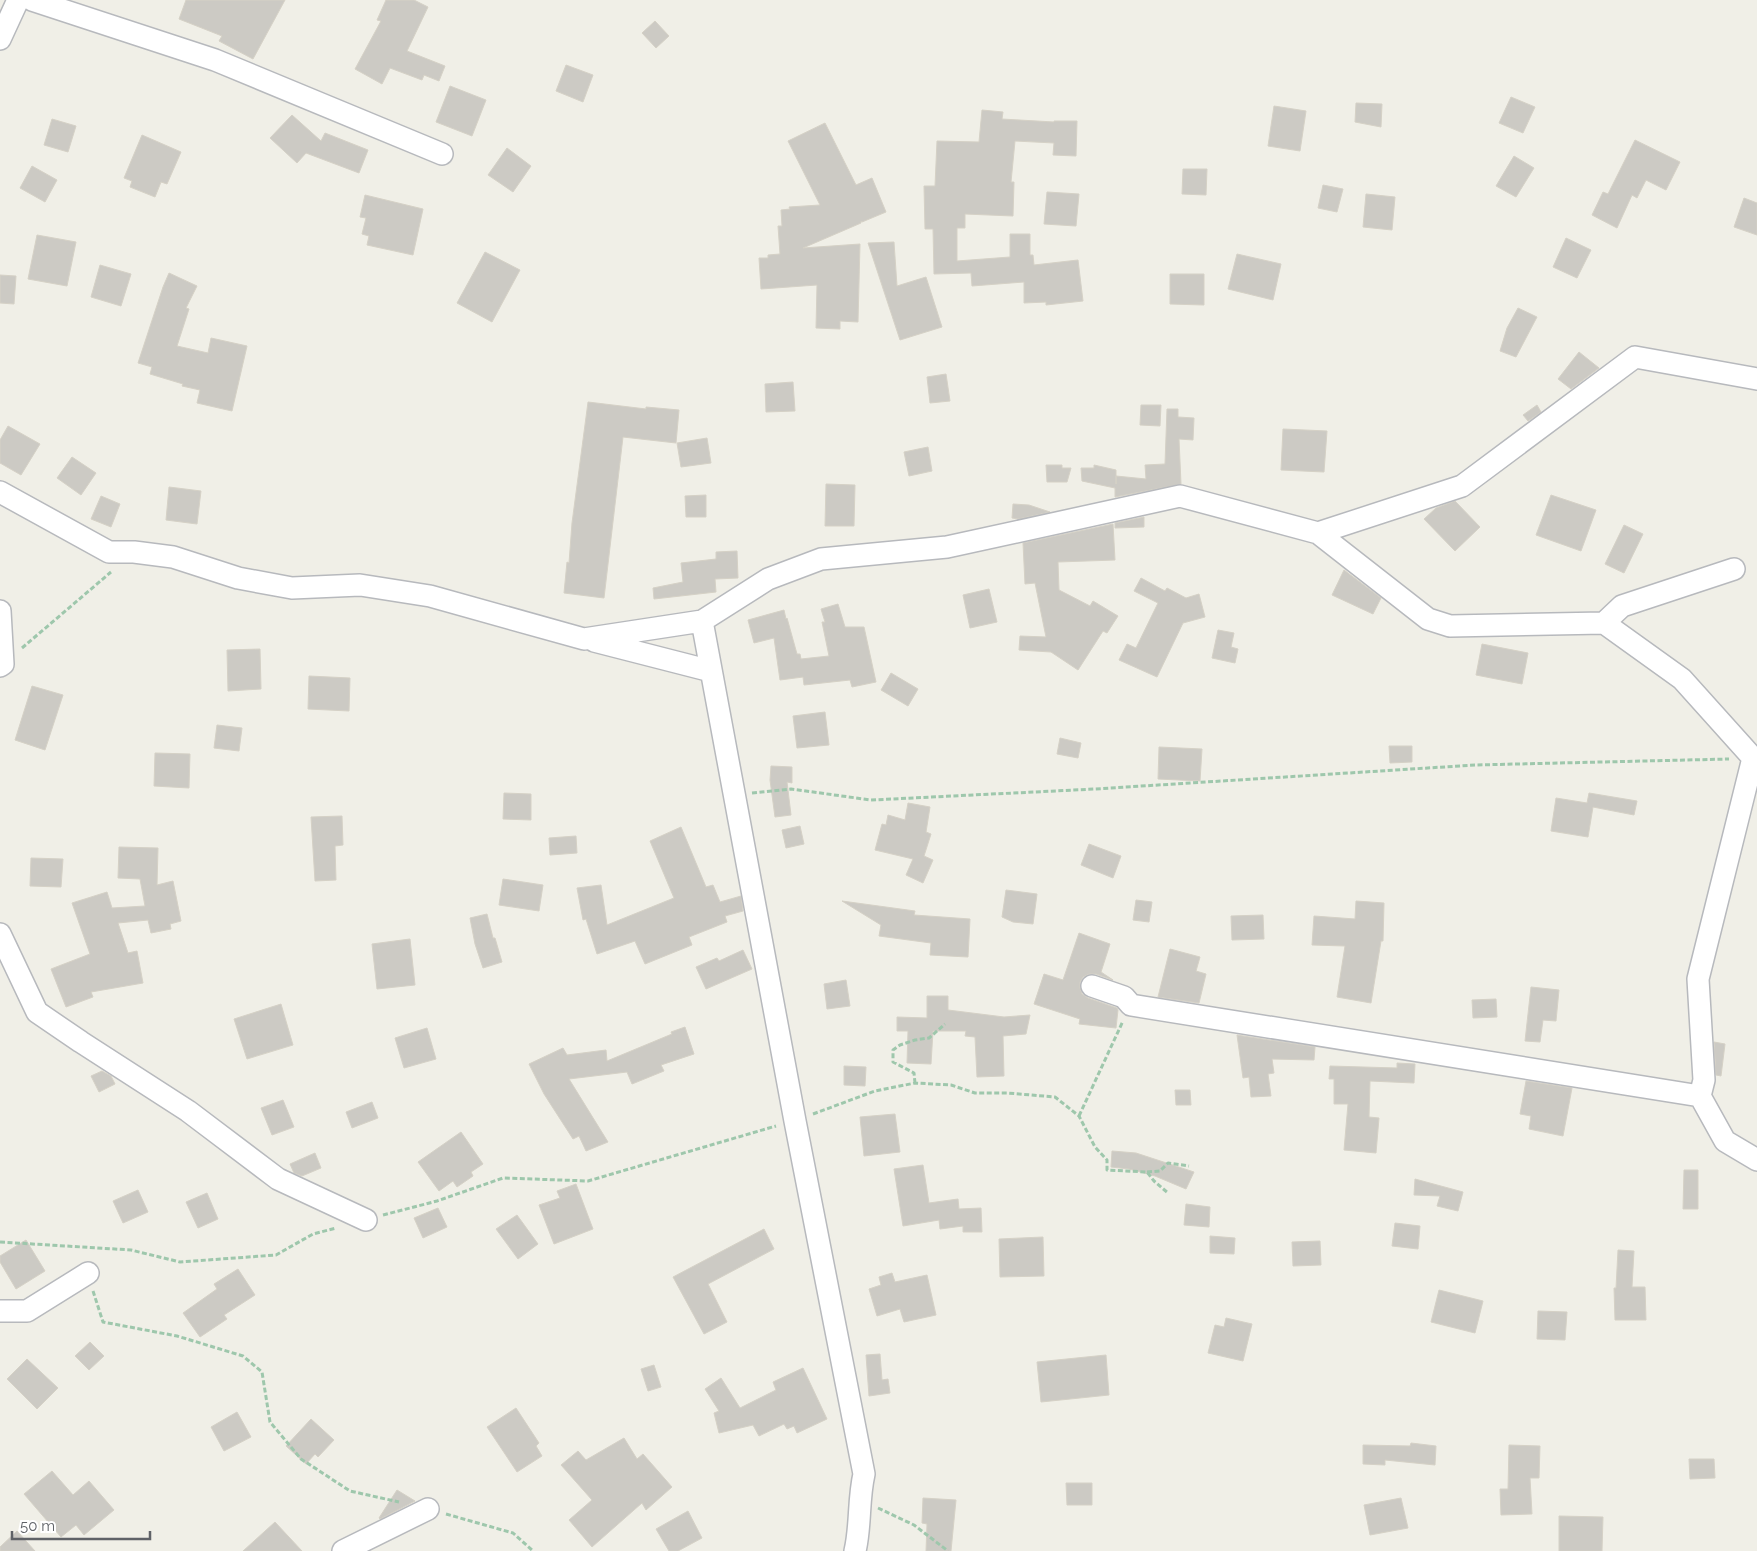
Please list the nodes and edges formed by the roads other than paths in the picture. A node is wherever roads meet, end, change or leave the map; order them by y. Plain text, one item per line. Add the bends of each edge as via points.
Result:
1 (18, 0) edge
2 (32, 0) edge
3 (0, 39) edge
4 (442, 154) dead end
5 (1757, 379) edge
6 (0, 492) edge
7 (1318, 533) junction
8 (1734, 569) dead end
9 (0, 612) edge
10 (702, 621) junction
11 (1604, 622) junction
12 (584, 639) junction
13 (2, 665) edge
14 (711, 671) junction
15 (0, 934) edge
16 (1092, 986) dead end
17 (1700, 1096) junction
18 (1757, 1160) edge
19 (366, 1220) road end
20 (88, 1274) road end
21 (0, 1311) edge
22 (428, 1508) road end
23 (343, 1551) edge
24 (855, 1551) edge

1 - 3 street
2 - 4 street via 215,60
5 - 7 street via 1635,357 1462,486
6 - 12 street via 109,552 173,557 238,578 292,588 360,585 430,596
7 - 10 street via 1180,496 947,547 821,559 768,579
7 - 11 street via 1428,620 1450,626
8 - 11 street via 1622,606
9 - 13 street
10 - 12 street
10 - 14 street
11 - 17 street via 1682,679 1754,758 1698,979 1704,1080
12 - 14 street
14 - 24 street via 864,1474
15 - 19 street via 36,1012 188,1110 278,1179
16 - 17 street via 1124,997 1131,1005
17 - 18 street via 1724,1141
20 - 21 street via 27,1312
22 - 23 street

